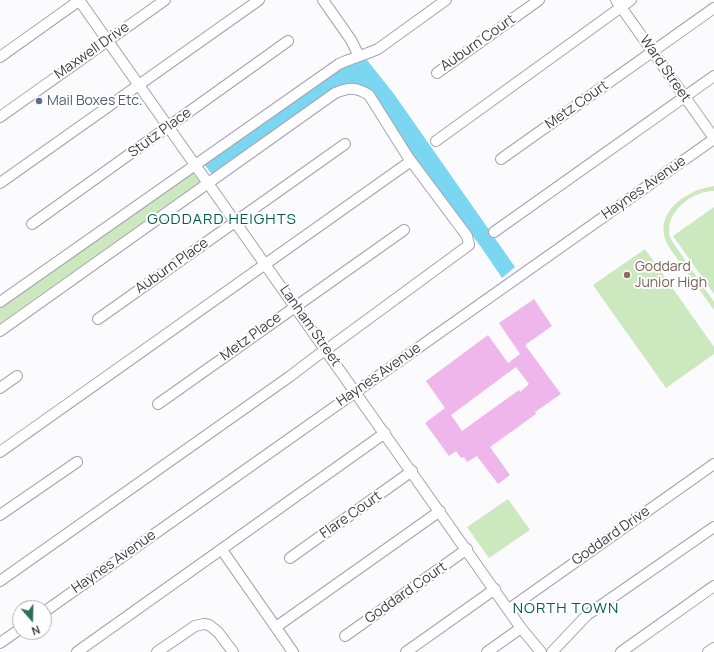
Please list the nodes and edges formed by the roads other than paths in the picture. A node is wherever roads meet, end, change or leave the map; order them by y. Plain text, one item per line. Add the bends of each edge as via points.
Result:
1 (80, 0) edge
2 (165, 0) edge
3 (258, 0) edge
4 (323, 0) edge
5 (446, 0) edge
6 (539, 0) edge
7 (632, 0) edge
8 (619, 4) edge
9 (714, 8) edge
10 (108, 40) junction
11 (288, 41) dead end
12 (653, 52) junction
13 (359, 56) junction
14 (0, 57) edge
15 (437, 72) dead end
16 (714, 76) edge
17 (140, 84) junction
18 (685, 97) junction
19 (0, 117) edge
20 (169, 126) junction
21 (714, 138) edge
22 (436, 141) dead end
23 (345, 144) dead end
24 (501, 160) dead end
25 (411, 161) junction
26 (195, 164) junction
27 (0, 183) edge
28 (209, 184) junction
29 (236, 222) junction
30 (32, 224) dead end
31 (404, 230) dead end
32 (494, 232) dead end
33 (266, 264) junction
34 (0, 302) edge
35 (295, 306) junction
36 (98, 319) dead end
37 (0, 331) edge
38 (326, 350) junction
39 (17, 376) dead end
40 (0, 388) edge
41 (356, 391) junction
42 (158, 404) dead end
43 (385, 433) junction
44 (0, 452) edge
45 (77, 462) dead end
46 (714, 464) edge
47 (412, 471) junction
48 (440, 511) junction
49 (0, 515) edge
50 (714, 527) edge
51 (467, 549) junction
52 (222, 550) junction
53 (290, 558) dead end
54 (0, 581) edge
55 (714, 586) edge
56 (495, 589) junction
57 (52, 606) edge
58 (509, 608) junction
59 (276, 628) junction
60 (521, 628) junction
61 (12, 635) edge
62 (345, 636) dead end
63 (0, 643) edge
64 (714, 648) edge
65 (77, 652) edge
66 (158, 652) edge
67 (232, 652) edge
68 (293, 652) edge
69 (406, 652) edge
70 (487, 652) edge
71 (541, 652) edge
72 (552, 652) edge
73 (621, 652) edge
74 (708, 652) edge

1 - 10 street, Lanham Street
1 - 14 street
2 - 10 street, Maxwell Drive
3 - 17 street
4 - 13 street
5 - 13 street via 378,48
6 - 15 street, Auburn Court
7 - 8 street
8 - 12 street, Ward Street
8 - 22 street
9 - 12 street, Metz Court
10 - 17 street, Lanham Street
10 - 19 street, Maxwell Drive
11 - 20 street, Stutz Place
12 - 18 street, Ward Street
12 - 24 street, Metz Court
13 - 26 street via 339,64
16 - 18 street
17 - 20 street, Lanham Street
17 - 27 street
18 - 21 street, Ward Street
18 - 32 street
20 - 26 street, Lanham Street
20 - 30 street, Stutz Place
21 - 41 street, Haynes Avenue
23 - 29 street, Auburn Place
25 - 28 street via 369,95 352,88 335,93
25 - 33 street
25 - 38 street via 467,236 469,246
26 - 28 street, Lanham Street
26 - 34 street
28 - 29 street, Lanham Street
28 - 37 street
29 - 33 street, Lanham Street
29 - 36 street, Auburn Place
31 - 35 street, Metz Place
33 - 35 street, Lanham Street
33 - 44 street
35 - 38 street, Lanham Street
35 - 42 street, Metz Place
38 - 41 street, Lanham Street
38 - 54 street
39 - 40 street
41 - 43 street, Lanham Street
41 - 57 street, Haynes Avenue
43 - 47 street, Lanham Street
43 - 52 street
45 - 49 street
46 - 58 street, Goddard Drive
47 - 48 street, Lanham Street
47 - 53 street, Flare Court
48 - 51 street, Lanham Street
48 - 59 street
50 - 72 street via 587,615
51 - 56 street, Lanham Street
51 - 62 street, Goddard Court
52 - 59 street
52 - 65 street
55 - 73 street
56 - 58 street, Lanham Street
56 - 69 street
58 - 60 street, Lanham Street
59 - 68 street
60 - 70 street
60 - 71 street, Lanham Street
61 - 63 street
64 - 74 street
66 - 67 street via 195,626 204,624 216,630

